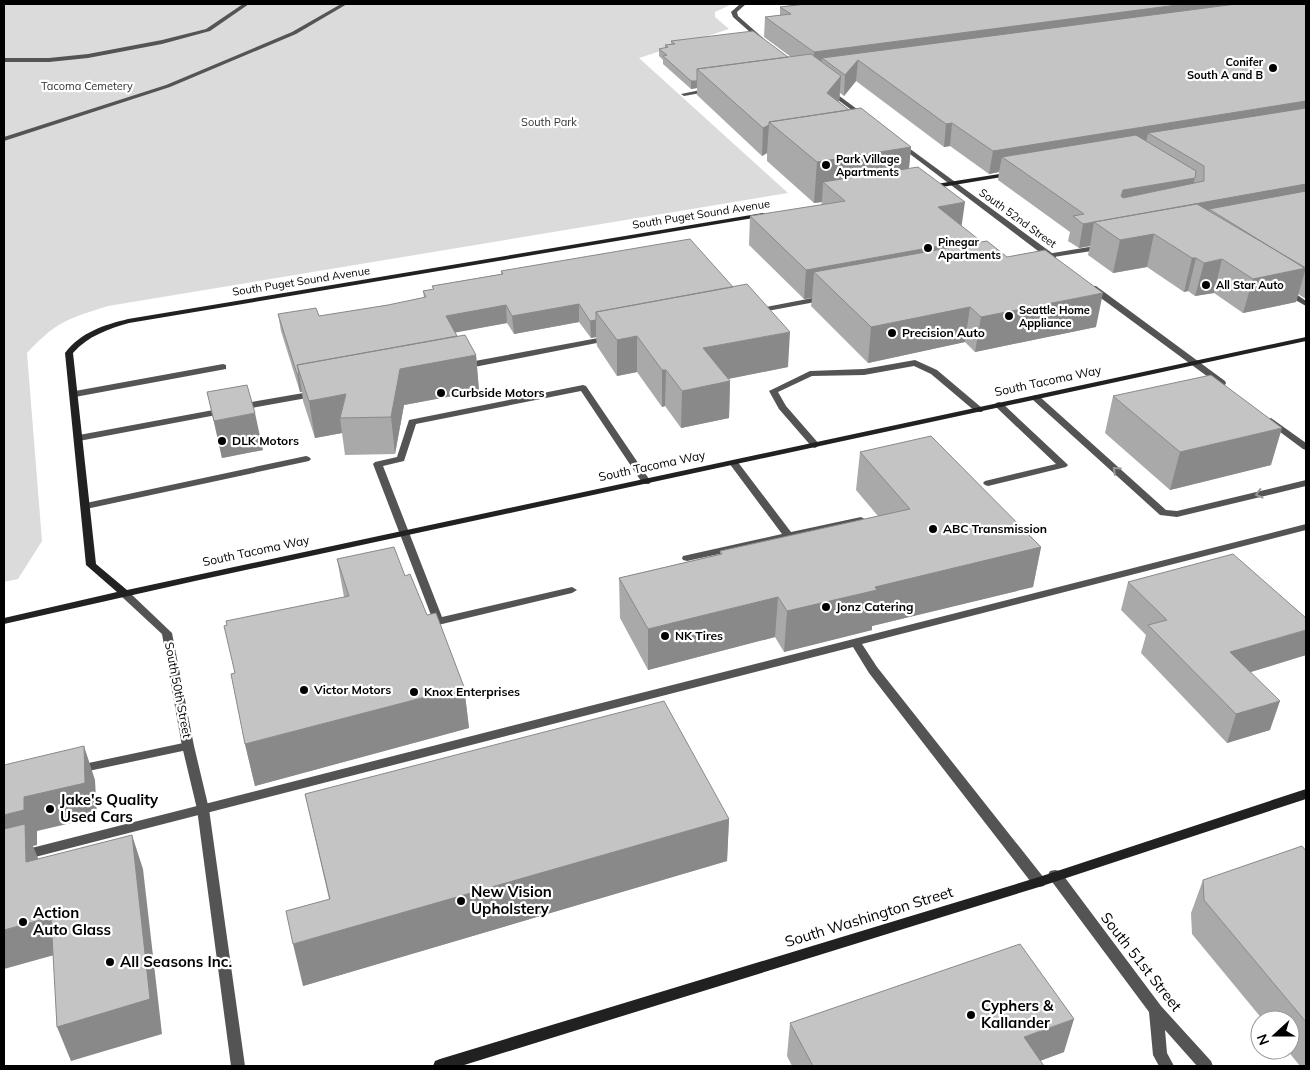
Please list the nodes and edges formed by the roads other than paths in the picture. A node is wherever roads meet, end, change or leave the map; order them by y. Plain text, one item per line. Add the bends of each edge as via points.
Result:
1 (246, 4) edge
2 (344, 4) edge
3 (743, 4) edge
4 (764, 41) edge
5 (4, 60) edge
6 (818, 82) edge
7 (713, 90) edge
8 (684, 94) dead end
9 (869, 121) edge
10 (892, 138) edge
11 (4, 139) edge
12 (1018, 172) edge
13 (952, 184) junction
14 (922, 188) edge
15 (775, 213) edge
16 (1106, 246) edge
17 (1050, 256) junction
18 (1030, 260) edge
19 (1058, 262) edge
20 (1088, 284) edge
21 (1275, 284) edge
22 (835, 296) edge
23 (1306, 304) edge
24 (748, 312) edge
25 (100, 329) joint
26 (621, 336) edge
27 (1306, 340) edge
28 (1195, 363) junction
29 (223, 367) dead end
30 (455, 367) edge
31 (1226, 387) edge
32 (328, 391) edge
33 (75, 394) junction
34 (1036, 398) junction
35 (999, 406) junction
36 (979, 410) junction
37 (1266, 417) edge
38 (79, 438) junction
39 (815, 445) junction
40 (1306, 447) edge
41 (306, 460) dead end
42 (734, 462) junction
43 (646, 482) junction
44 (988, 483) dead end
45 (1306, 483) edge
46 (86, 506) junction
47 (862, 520) edge
48 (1306, 527) edge
49 (404, 534) junction
50 (789, 536) junction
51 (687, 558) dead end
52 (572, 590) dead end
53 (125, 594) junction
54 (4, 622) edge
55 (856, 643) junction
56 (188, 746) junction
57 (70, 770) edge
58 (1306, 794) edge
59 (203, 808) junction
60 (4, 860) edge
61 (1055, 875) junction
62 (1039, 882) junction
63 (1156, 1010) junction
64 (238, 1066) edge
65 (440, 1066) edge
66 (1167, 1066) edge
67 (1206, 1066) edge

1 - 5 street via 208,30 162,42 88,56
2 - 11 street via 294,33 168,86
3 - 4 street via 734,12 740,24
6 - 9 street
7 - 8 street
10 - 13 street, South 52nd Street
12 - 13 street
13 - 14 street
13 - 17 street, South 52nd Street
15 - 25 street, South Puget Sound Avenue via 128,321
16 - 17 street
17 - 18 street
17 - 19 street, South 52nd Street
20 - 28 street
21 - 23 street
22 - 24 street
25 - 33 street, South 50th Street via 78,342 69,353
26 - 30 street
27 - 28 street, South Tacoma Way
28 - 31 street
28 - 34 street, South Tacoma Way
29 - 33 street
32 - 38 street
33 - 38 street, South 50th Street
34 - 35 street, South Tacoma Way
45 -> 34 street via 1177,514 1163,513
35 - 36 street, South Tacoma Way
35 - 44 street via 1063,465
36 - 39 street, South Tacoma Way
36 - 39 street via 934,372 915,363 864,372 810,374 773,390 782,407
37 - 40 street
38 - 46 street, South 50th Street
39 - 42 street, South Tacoma Way
41 - 46 street
42 - 43 street, South Tacoma Way
42 - 50 street
43 - 49 street, South Tacoma Way
43 - 49 street via 583,388 412,422 401,459 378,464
46 - 53 street, South 50th Street via 91,565
47 - 50 street
48 - 55 street
49 - 52 street via 438,621
49 - 53 street, South Tacoma Way
50 - 51 street
53 - 54 street, South Tacoma Way
53 - 56 street, South 50th Street via 167,633
55 - 59 street
55 - 62 street via 873,670
56 - 57 street
56 - 59 street, South 50th Street
58 - 61 street, South Washington Street
59 - 60 street
59 - 64 street, South 50th Street
61 - 62 street, South Washington Street
61 - 63 street, South 51st Street
62 - 65 street, South Washington Street
63 - 66 street via 1160,1055
63 - 67 street, South 51st Street

